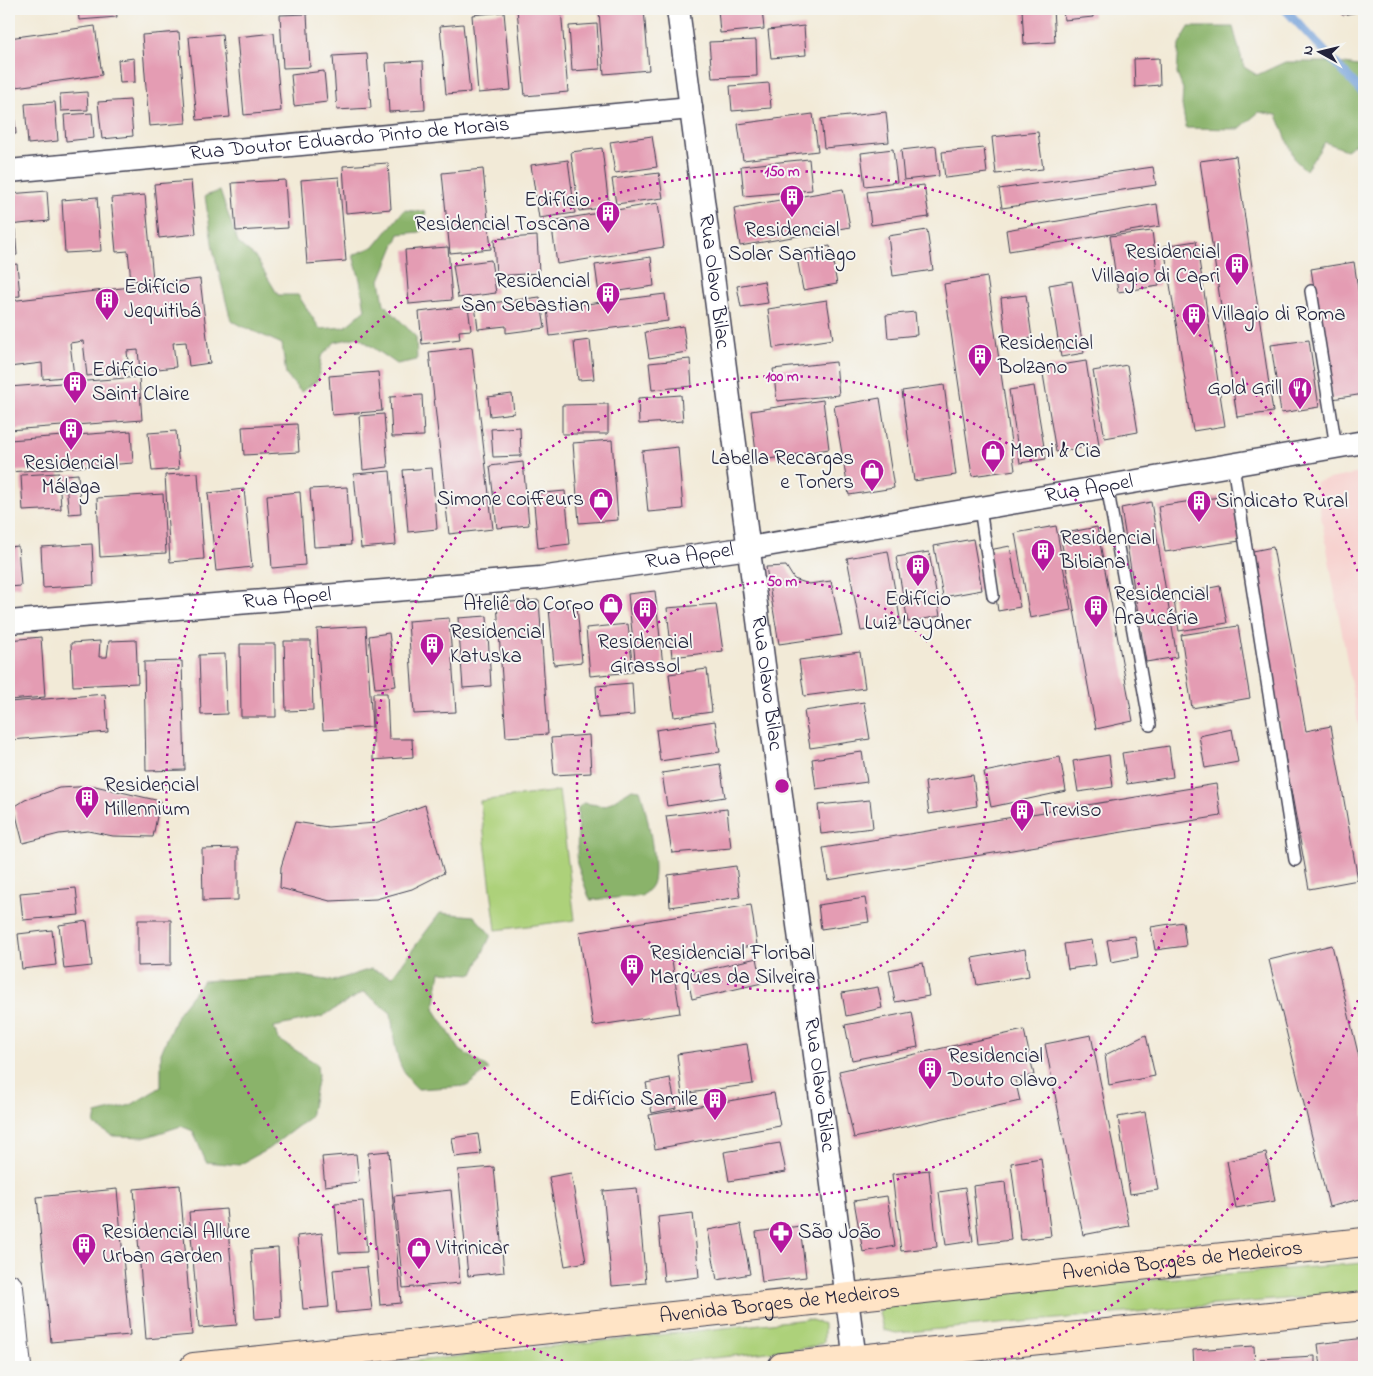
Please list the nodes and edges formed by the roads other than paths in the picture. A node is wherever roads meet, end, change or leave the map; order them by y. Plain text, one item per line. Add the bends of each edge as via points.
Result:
1 (678, 9) edge
2 (691, 108) junction
3 (9, 171) edge
4 (1311, 291) dead end
5 (1364, 442) edge
6 (1336, 447) junction
7 (1233, 465) junction
8 (1107, 486) junction
9 (980, 508) junction
10 (749, 548) junction
11 (993, 596) dead end
12 (9, 622) edge
13 (1150, 725) dead end
14 (1295, 860) dead end
15 (1364, 1242) edge
16 (9, 1288) edge
17 (847, 1298) junction
18 (1364, 1306) edge
19 (855, 1360) junction
20 (17, 1367) edge
21 (194, 1367) edge
22 (782, 1367) edge

1 - 2 street, Rua Olavo Bilac
2 - 3 street, Rua Doutor Eduardo Pinto de Morais
2 - 10 street, Rua Olavo Bilac
4 - 6 lane
5 - 6 street, Rua Appel
6 - 7 street, Rua Appel
7 - 8 street, Rua Appel
7 - 14 lane
8 - 9 street, Rua Appel
8 - 13 lane
9 - 10 street, Rua Appel
9 - 11 lane
10 - 12 street, Rua Appel via 540,578
10 - 17 street, Rua Olavo Bilac
15 - 17 main road, Avenida Borges de Medeiros
16 - 20 street
17 - 19 street, Rua Olavo Bilac
17 - 21 main road, Avenida Borges de Medeiros
18 - 19 main road
19 - 22 main road

